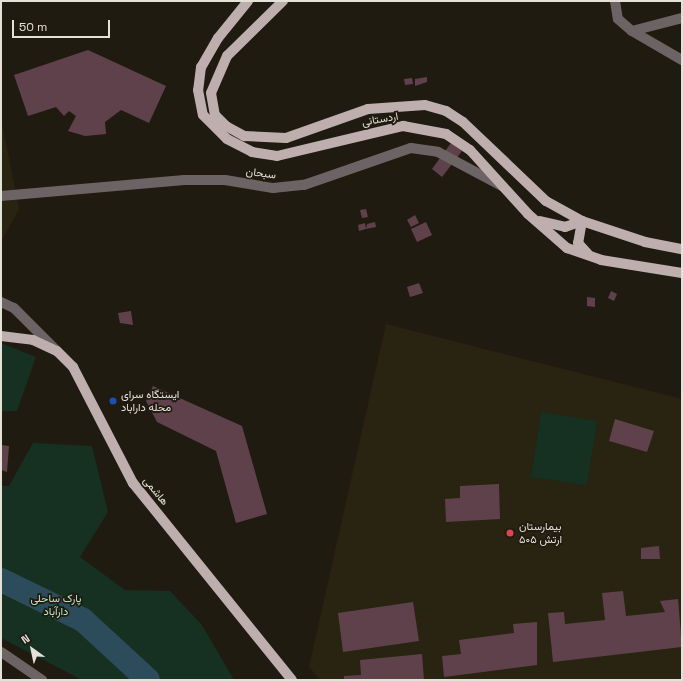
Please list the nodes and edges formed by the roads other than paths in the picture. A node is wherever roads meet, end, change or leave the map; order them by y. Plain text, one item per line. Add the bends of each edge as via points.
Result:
1 (248, 1) edge
2 (283, 1) edge
3 (615, 1) edge
4 (682, 18) edge
5 (632, 31) junction
6 (682, 60) edge
7 (504, 187) junction
8 (1, 196) edge
9 (528, 214) junction
10 (582, 221) junction
11 (682, 249) edge
12 (601, 260) junction
13 (682, 273) edge
14 (1, 302) edge
15 (1, 336) edge
16 (57, 351) junction
17 (1, 652) edge
18 (42, 680) edge
19 (292, 680) edge

1 - 7 main road, اردستانی via 218,38 201,68 198,90 203,115 227,139 252,152 277,156 368,132 403,126 424,129 446,134 470,150
2 - 10 main road, اردستانی via 225,63 211,93 215,115 226,126 244,136 286,138 368,109 425,105 446,111 463,122 546,201
3 - 5 street via 618,19
4 - 5 street
5 - 6 street
7 - 8 street, سبحان via 438,152 411,148 304,185 273,188 225,180 184,180
7 - 9 main road, اردستانی
9 - 10 main road via 546,225 565,227
9 - 12 main road, اردستانی via 567,248
10 - 11 main road, اردستانی via 645,242
10 - 12 main road via 578,243 584,252
12 - 13 main road, اردستانی
14 - 16 street via 14,308
15 - 16 main road, هاشمی via 33,340
16 - 19 main road, هاشمی via 73,367 133,483
17 - 18 street

